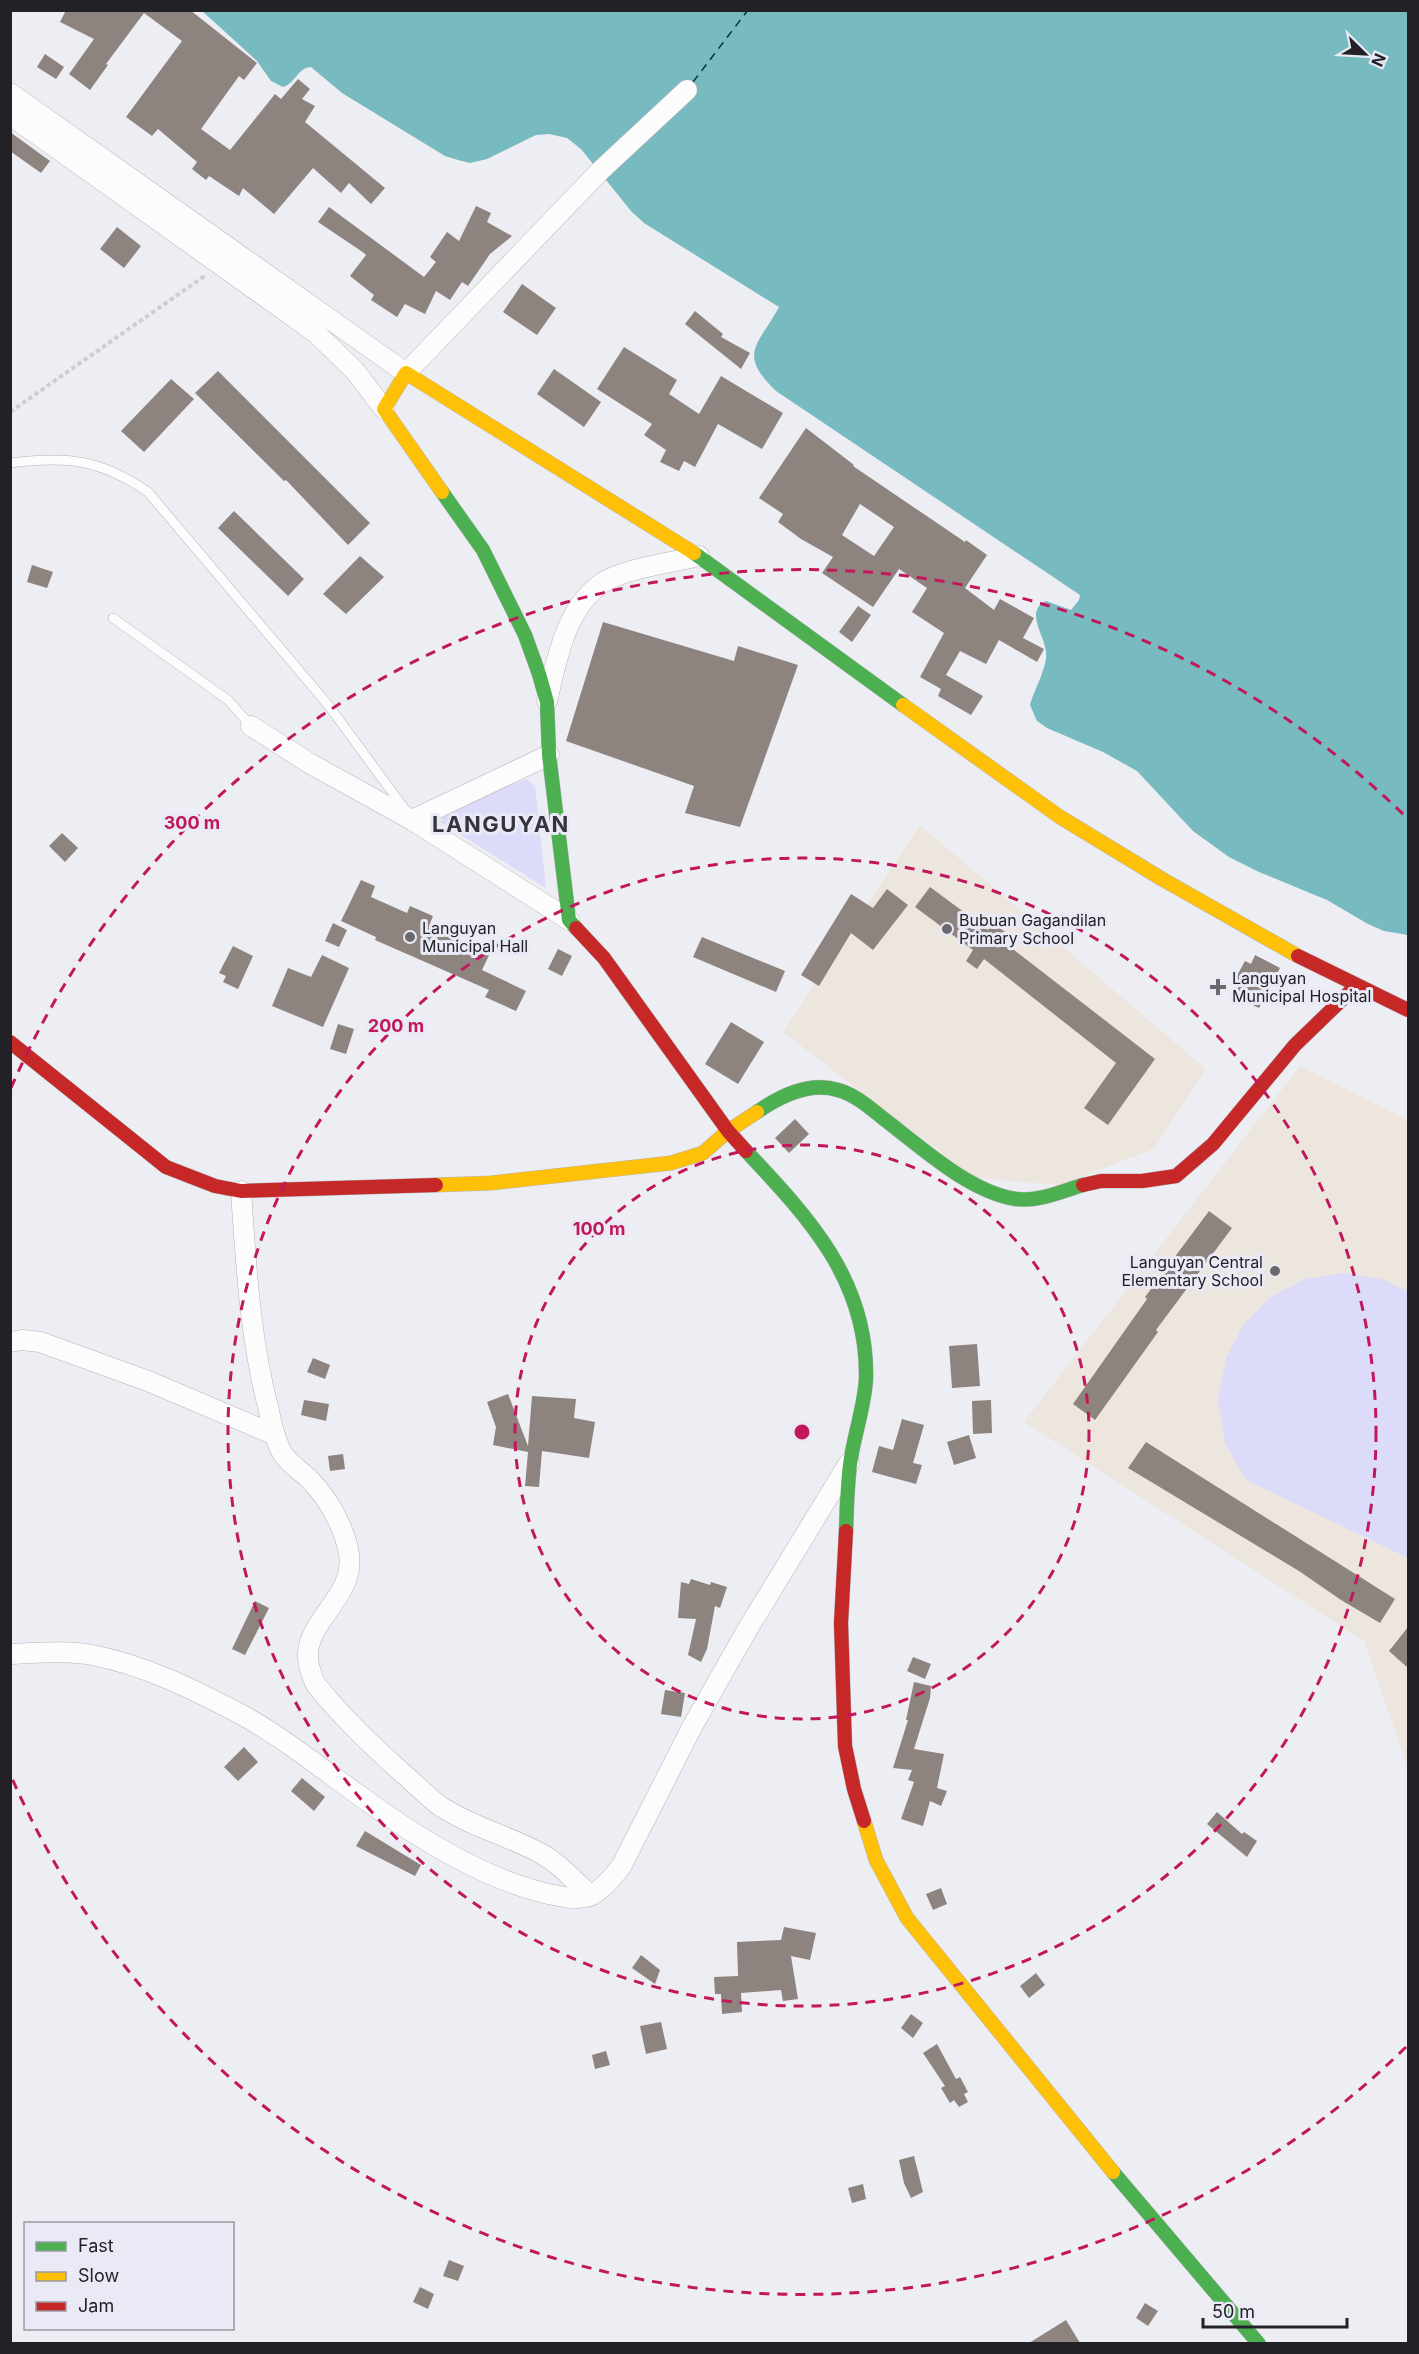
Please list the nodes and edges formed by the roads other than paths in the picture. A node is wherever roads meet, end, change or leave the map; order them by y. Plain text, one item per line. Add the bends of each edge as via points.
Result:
1 (687, 90) dead end
2 (10, 93) edge
3 (10, 114) edge
4 (322, 326) junction
5 (406, 373) junction
6 (384, 410) junction
7 (10, 463) edge
8 (699, 556) junction
9 (113, 618) dead end
10 (547, 702) junction
11 (251, 726) joint
12 (549, 755) junction
13 (412, 820) junction
14 (569, 920) junction
15 (1355, 987) junction
16 (1408, 1010) edge
17 (10, 1042) edge
18 (728, 1131) junction
19 (241, 1191) junction
20 (10, 1342) edge
21 (275, 1435) junction
22 (850, 1461) junction
23 (10, 1654) edge
24 (590, 1896) junction
25 (1259, 2343) edge

1 - 5 street via 600,171
2 - 4 street via 208,231
3 - 4 street via 220,265
4 - 5 street
4 - 6 street
5 - 6 street
5 - 8 street
6 - 10 street via 483,550 525,635
7 - 13 lane via 40,459 76,461 125,476 148,492 328,706
8 - 10 street via 624,574 603,583 586,598 566,633
8 - 15 street via 1070,824 1161,880
9 - 11 lane via 228,700
10 - 12 street
11 - 13 street
12 - 13 street
12 - 14 street
13 - 14 street
14 - 18 street via 604,958
15 - 16 street
15 - 18 street via 1270,1072 1213,1144 1176,1176 1101,1181 1035,1199 998,1195 939,1161 872,1108 836,1089 795,1091
17 - 19 street via 166,1167 187,1177
18 - 19 street via 703,1153 688,1160 620,1170 490,1183
18 - 22 street via 799,1207 831,1252 856,1304 866,1352 866,1380
19 - 21 street via 249,1307
20 - 21 street via 40,1341
21 - 24 street via 283,1455 325,1498 349,1554 344,1586 309,1644 308,1661 315,1683 343,1716 439,1805 539,1852
22 - 24 street via 741,1640 622,1865
22 - 25 street via 841,1623 845,1746 876,1860 907,1918 961,1987 1152,2220
23 - 24 street via 92,1655 178,1684 245,1717 303,1753 361,1798 464,1861 509,1883 567,1898

